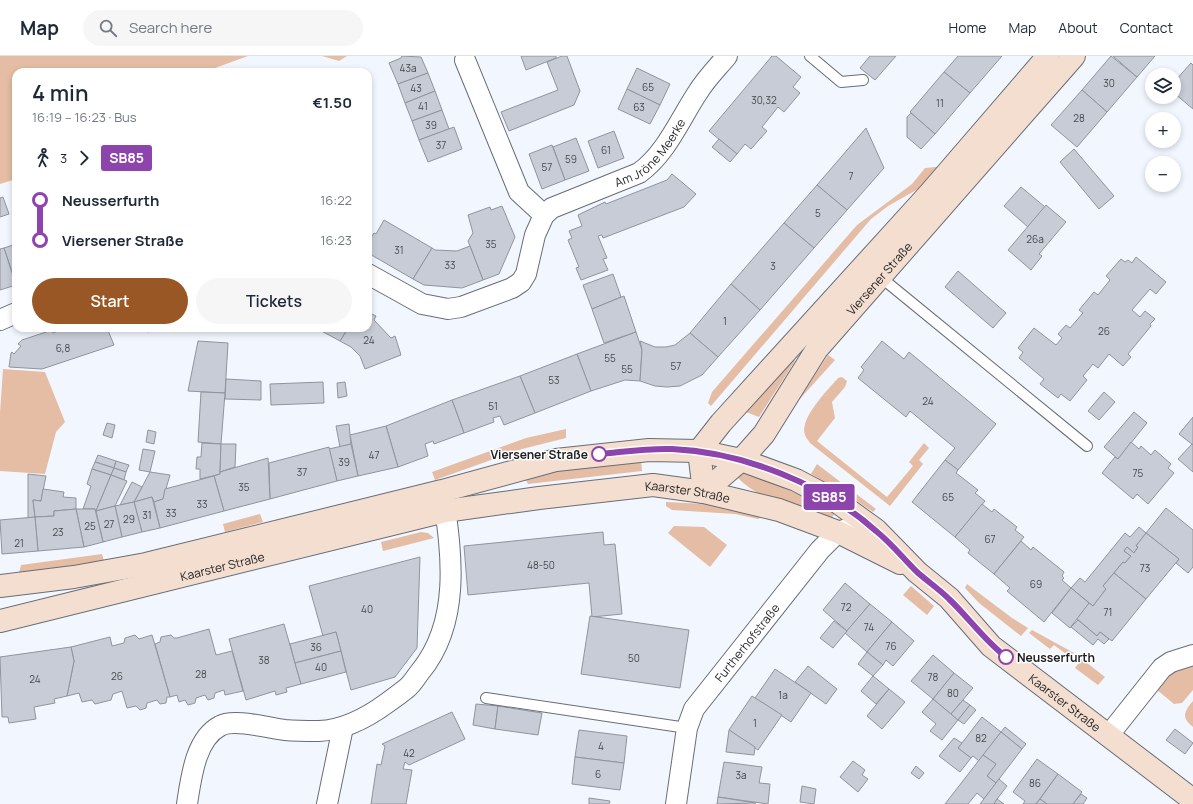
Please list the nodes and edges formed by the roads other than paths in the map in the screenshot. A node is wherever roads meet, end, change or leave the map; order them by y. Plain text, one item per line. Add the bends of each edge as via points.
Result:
1 (727, 56) edge
2 (810, 56) edge
3 (1048, 56) edge
4 (1074, 56) edge
5 (465, 60) dead end
6 (863, 80) dead end
7 (544, 215) junction
8 (872, 270) junction
9 (372, 276) edge
10 (12, 315) edge
11 (0, 320) edge
12 (1087, 446) dead end
13 (699, 452) junction
14 (741, 460) junction
15 (704, 492) junction
16 (444, 501) junction
17 (876, 530) junction
18 (838, 532) junction
19 (917, 572) junction
20 (0, 586) edge
21 (0, 621) edge
22 (1193, 654) edge
23 (486, 698) dead end
24 (343, 727) junction
25 (687, 728) junction
26 (1108, 736) junction
27 (1193, 800) edge
28 (187, 804) edge
29 (328, 804) edge
30 (676, 804) edge

1 - 7 street, Am Jröne Meerke via 699,89 650,166 639,173 552,208
2 - 6 lane via 841,82
3 - 8 main road, Viersener Straße via 930,193
4 - 8 main road, Viersener Straße
5 - 7 street via 519,192
7 - 9 street via 535,235 526,274 521,282 512,288 461,307 448,309 422,304
8 - 12 lane
8 - 13 main road, Viersener Straße via 721,423
8 - 14 main road, Viersener Straße via 764,434
10 - 11 street
13 - 14 main road, Kaarster Straße
13 - 15 main road
13 - 16 main road, Kaarster Straße via 649,450 556,460
14 - 15 main road, Viersener Straße
14 - 17 main road, Kaarster Straße via 796,480 836,501
15 - 16 main road, Kaarster Straße via 653,484 539,498
15 - 18 main road, Kaarster Straße via 779,510
16 - 20 main road, Kaarster Straße via 74,578
16 - 21 main road, Kaarster Straße
16 - 24 street via 451,572 450,599 442,635 428,662 408,687 377,710
17 - 18 street, Furtherhofstraße via 854,526
17 - 19 main road, Kaarster Straße
18 - 19 main road, Kaarster Straße
18 - 25 street, Furtherhofstraße via 820,550 705,693 694,709
19 - 26 main road, Kaarster Straße via 949,598 991,646
22 - 26 street, Kaarster Straße via 1162,668
23 - 25 lane
24 - 28 street via 320,731 286,730 231,723 220,725 204,740
24 - 29 street
25 - 30 street, Furtherhofstraße
26 - 27 main road, Kaarster Straße

